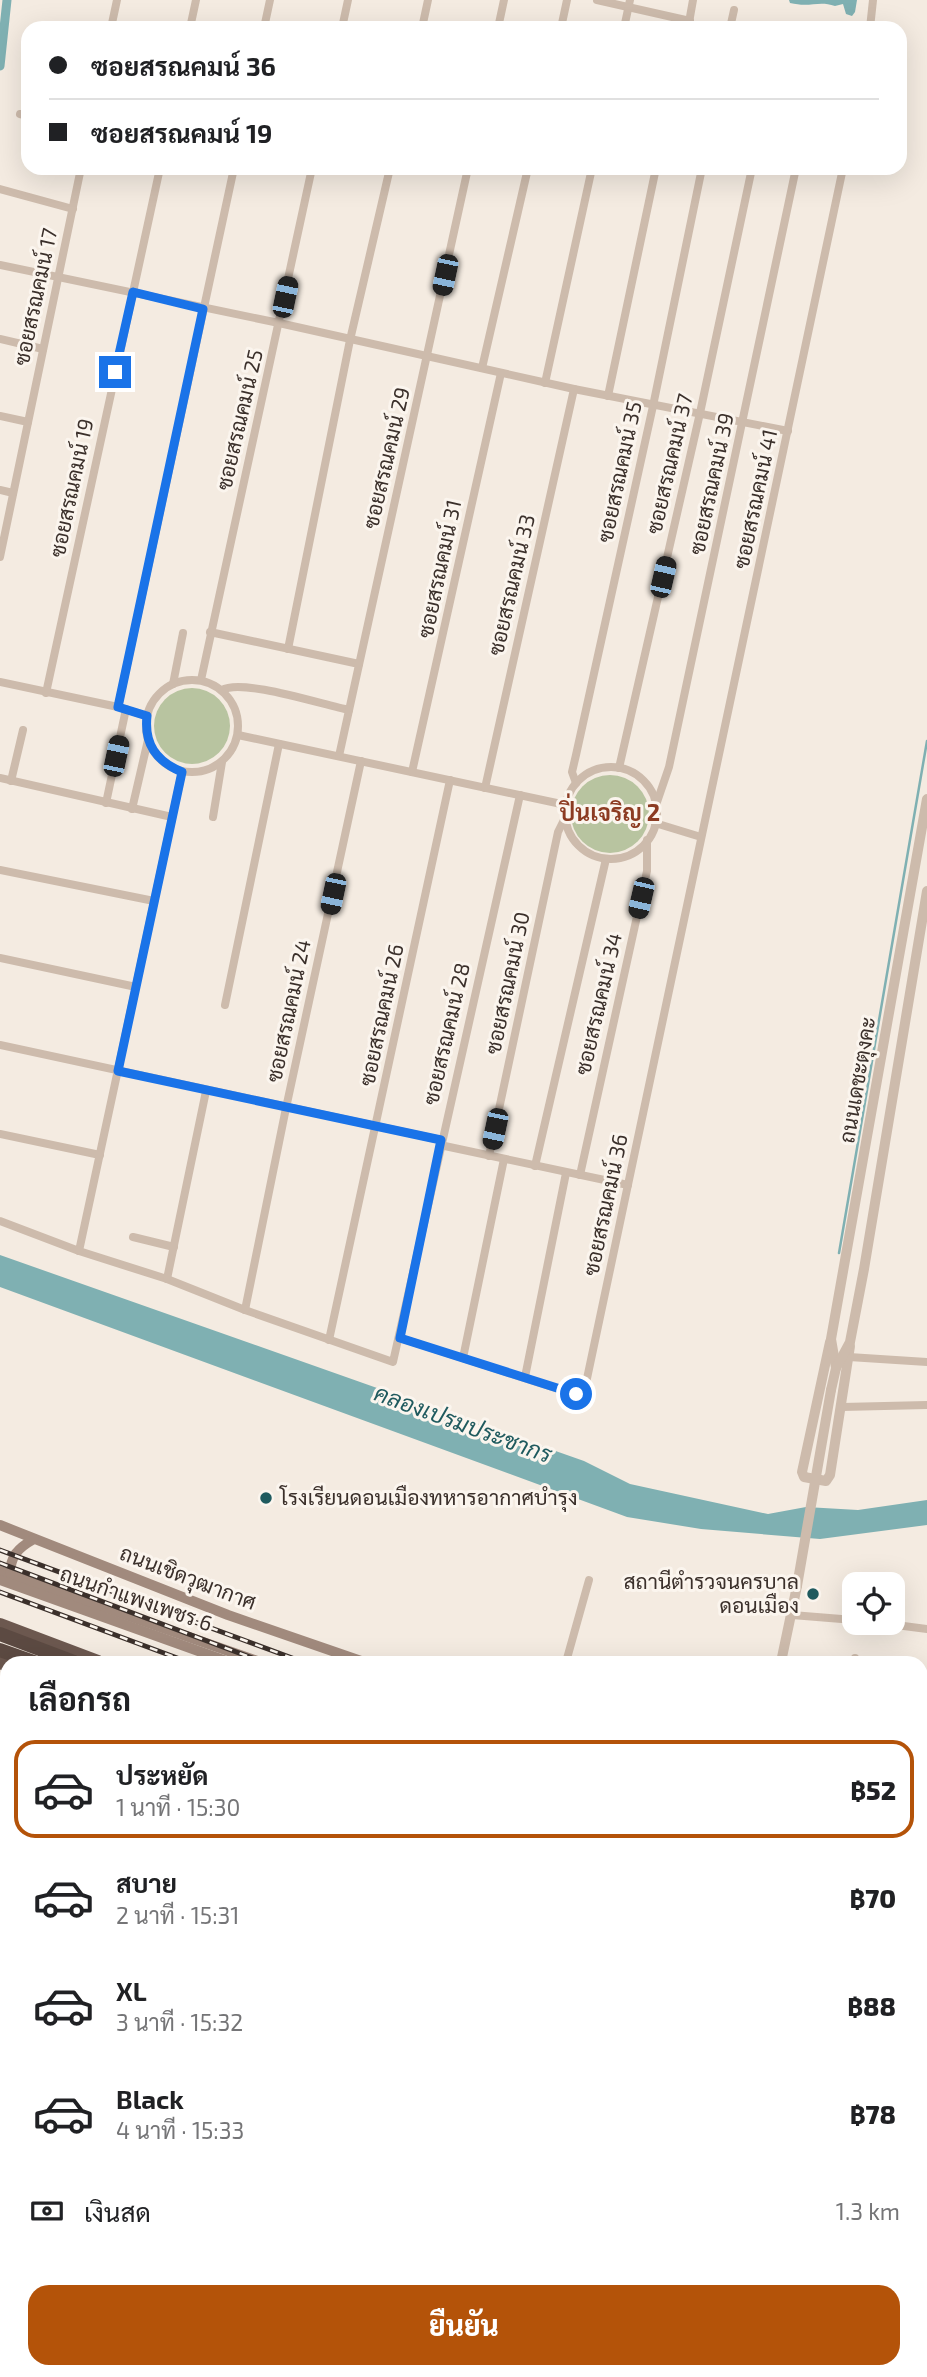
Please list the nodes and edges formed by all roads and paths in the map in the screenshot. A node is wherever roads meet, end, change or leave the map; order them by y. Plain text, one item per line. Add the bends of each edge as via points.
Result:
1 (117, 0) edge
2 (196, 0) edge
3 (270, 0) edge
4 (348, 0) edge
5 (428, 0) edge
6 (504, 0) edge
7 (567, 0) edge
8 (597, 0) edge
9 (694, 0) edge
10 (873, 0) edge
11 (629, 4) edge
12 (734, 10) dead end
13 (112, 21) edge
14 (192, 21) edge
15 (266, 21) edge
16 (344, 21) edge
17 (424, 21) edge
18 (500, 21) edge
19 (562, 21) edge
20 (680, 21) edge
21 (690, 21) edge
22 (732, 21) edge
23 (871, 21) edge
24 (80, 175) edge
25 (158, 175) edge
26 (232, 175) edge
27 (311, 175) edge
28 (388, 175) edge
29 (466, 175) edge
30 (526, 175) edge
31 (590, 175) edge
32 (655, 175) edge
33 (701, 175) edge
34 (751, 175) edge
35 (795, 175) edge
36 (842, 175) edge
37 (0, 189) edge
38 (73, 209) junction
39 (0, 265) edge
40 (59, 275) junction
41 (133, 292) junction
42 (203, 309) junction
43 (279, 323) junction
44 (0, 339) edge
45 (350, 340) junction
46 (43, 349) junction
47 (427, 356) junction
48 (481, 368) junction
49 (501, 373) junction
50 (545, 383) junction
51 (574, 389) junction
52 (608, 396) junction
53 (653, 406) junction
54 (700, 414) junction
55 (0, 416) edge
56 (28, 422) junction
57 (744, 423) junction
58 (788, 431) junction
59 (0, 490) edge
60 (13, 493) junction
61 (0, 557) edge
62 (210, 632) junction
63 (183, 633) dead end
64 (288, 649) junction
65 (359, 664) junction
66 (201, 680) junction
67 (0, 682) edge
68 (173, 684) junction
69 (222, 691) junction
70 (46, 693) junction
71 (122, 708) junction
72 (349, 710) junction
73 (147, 716) junction
74 (23, 730) dead end
75 (238, 735) junction
76 (148, 740) junction
77 (279, 744) junction
78 (339, 756) junction
79 (361, 761) junction
80 (222, 762) junction
81 (620, 768) junction
82 (182, 772) junction
83 (412, 772) junction
84 (0, 778) edge
85 (450, 780) junction
86 (11, 781) junction
87 (576, 783) junction
88 (485, 788) junction
89 (520, 795) junction
90 (927, 799) edge
91 (106, 803) junction
92 (566, 805) junction
93 (656, 805) junction
94 (132, 808) junction
95 (172, 817) junction
96 (214, 817) dead end
97 (565, 818) junction
98 (655, 823) junction
99 (701, 837) junction
100 (647, 841) junction
101 (606, 859) junction
102 (0, 870) edge
103 (927, 891) edge
104 (154, 901) junction
105 (0, 958) edge
106 (136, 987) junction
107 (225, 1005) dead end
108 (0, 1045) edge
109 (118, 1071) junction
110 (205, 1091) junction
111 (286, 1108) junction
112 (376, 1127) junction
113 (0, 1134) edge
114 (441, 1143) junction
115 (100, 1155) junction
116 (489, 1156) junction
117 (505, 1159) junction
118 (535, 1167) junction
119 (566, 1173) junction
120 (580, 1175) junction
121 (628, 1185) junction
122 (0, 1221) edge
123 (133, 1237) dead end
124 (174, 1247) junction
125 (79, 1251) junction
126 (167, 1279) junction
127 (246, 1311) junction
128 (400, 1338) junction
129 (831, 1339) junction
130 (329, 1340) junction
131 (850, 1342) junction
132 (849, 1357) junction
133 (463, 1358) junction
134 (927, 1362) edge
135 (836, 1368) junction
136 (524, 1377) junction
137 (927, 1405) edge
138 (842, 1406) junction
139 (0, 1525) edge
140 (34, 1539) junction
141 (4, 1575) edge
142 (589, 1580) dead end
143 (792, 1615) junction
144 (842, 1619) edge
145 (0, 1625) edge
146 (905, 1626) edge
147 (927, 1629) edge
148 (0, 1634) edge
149 (0, 1650) edge
150 (17, 1656) edge
151 (58, 1656) edge
152 (83, 1656) edge
153 (213, 1656) edge
154 (242, 1656) edge
155 (347, 1656) edge
156 (568, 1656) edge
157 (783, 1656) edge

1 - 13 street
2 - 14 street
3 - 15 street
4 - 16 street
5 - 17 street
6 - 18 street
7 - 19 street
8 - 11 street
9 - 21 street
10 - 23 street
11 - 20 street
12 - 22 street
24 - 38 street, ซอยสรณคมน์ 17
25 - 41 street, ซอยสรณคมน์ 19
26 - 42 street
27 - 43 street, ซอยสรณคมน์ 25
28 - 45 street
29 - 47 street, ซอยสรณคมน์ 29
30 - 48 street
31 - 50 street
32 - 52 street
33 - 53 street, ซอยสรณคมน์ 35
34 - 54 street, ซอยสรณคมน์ 37
35 - 57 street, ซอยสรณคมน์ 39
36 - 58 street, ซอยสรณคมน์ 41
37 - 38 street
38 - 40 street, ซอยสรณคมน์ 17
39 - 40 street
40 - 41 street
40 - 46 street, ซอยสรณคมน์ 17
41 - 42 street
41 - 70 street, ซอยสรณคมน์ 19
42 - 43 street
42 - 71 street
43 - 45 street
43 - 62 street, ซอยสรณคมน์ 25
44 - 46 street
45 - 47 street
45 - 64 street
46 - 56 street, ซอยสรณคมน์ 17
47 - 48 street
47 - 65 street, ซอยสรณคมน์ 29
48 - 49 street
49 - 50 street
49 - 83 street, ซอยสรณคมน์ 31
50 - 51 street
51 - 52 street
51 - 88 street, ซอยสรณคมน์ 33
52 - 53 street
53 - 54 street
53 - 87 street, ซอยสรณคมน์ 35 via 572,772
54 - 57 street
54 - 81 street, ซอยสรณคมน์ 37
55 - 56 street
56 - 60 street, ซอยสรณคมน์ 17
57 - 58 street
57 - 93 street, ซอยสรณคมน์ 39 via 669,767
58 - 99 street, ซอยสรณคมน์ 41
59 - 60 street
60 - 61 street, ซอยสรณคมน์ 17
62 - 64 street
62 - 66 street, ซอยสรณคมน์ 25
63 - 68 street
64 - 65 street
65 - 72 street, ซอยสรณคมน์ 29
66 - 68 street
66 - 69 street
67 - 70 street
68 - 73 street via 152,702
69 - 72 street via 229,686 251,687
69 - 75 street via 236,710
70 - 71 street
71 - 73 street
71 - 91 street
72 - 78 street, ซอยสรณคมน์ 29
73 - 76 street
74 - 86 street
75 - 77 street
75 - 80 street
76 - 82 street via 155,755
76 - 94 street
77 - 78 street
77 - 107 street
78 - 79 street
79 - 83 street
79 - 111 street, ซอยสรณคมน์ 24
80 - 82 street via 203,771
80 - 96 street
81 - 87 street via 596,770
81 - 93 street via 643,781
82 - 95 street
83 - 85 street
84 - 86 street
85 - 88 street
85 - 112 street, ซอยสรณคมน์ 26
86 - 91 street
87 - 92 street
88 - 89 street
89 - 92 street
89 - 114 street, ซอยสรณคมน์ 28
90 - 129 street, ถนนเดชะตุงคะ
91 - 94 street
92 - 97 street
93 - 98 street
94 - 95 street
95 - 104 street
97 - 101 street via 579,846
97 - 116 street, ซอยสรณคมน์ 30 via 558,832
98 - 99 street
98 - 100 street
99 - 121 street, ซอยสรณคมน์ 36
100 - 101 street via 629,855
100 - 120 street, ซอยสรณคมน์ 34 via 647,871
101 - 118 street
102 - 104 street
103 - 131 street, ถนนเดชะตุงคะ
104 - 106 street
105 - 106 street
106 - 109 street
108 - 109 street
109 - 110 street
109 - 115 street
110 - 111 street
110 - 124 street
111 - 112 street
111 - 127 street, ซอยสรณคมน์ 24
112 - 114 street
112 - 130 street, ซอยสรณคมน์ 26
113 - 115 street
114 - 116 street
114 - 128 street, ซอยสรณคมน์ 28
115 - 125 street
116 - 117 street
117 - 118 street
117 - 133 street
118 - 119 street
119 - 120 street
119 - 136 street
120 - 121 street
121 - 136 street, ซอยสรณคมน์ 36 via 585,1388 576,1394
122 - 125 street
123 - 124 street
124 - 126 street
125 - 126 street
126 - 127 street
127 - 130 street
128 - 130 street, ซอยสรณคมน์ 28 via 393,1362
128 - 133 street, ซอยสรณคมน์ 36
129 - 135 street, ถนนเดชะตุงคะ
129 - 138 street via 804,1477 829,1480
131 - 132 street
131 - 135 street, ถนนเดชะตุงคะ
132 - 134 street
132 - 138 street
133 - 136 street, ซอยสรณคมน์ 36
135 - 143 street, ถนนเดชะตุงคะ, bridge
137 - 138 street
139 - 140 main road, ถนนเชิดวุฒากาศ
140 - 141 main road via 15,1553
140 - 155 main road, ถนนเชิดวุฒากาศ
141 - 153 main road, ถนนกำแพงเพชร 6
141 - 154 main road, ถนนกำแพงเพชร 6
142 - 156 street
143 - 144 street
143 - 157 street, ถนนเดชะตุงคะ
145 - 152 highway
146 - 147 street
148 - 151 highway
149 - 150 highway

